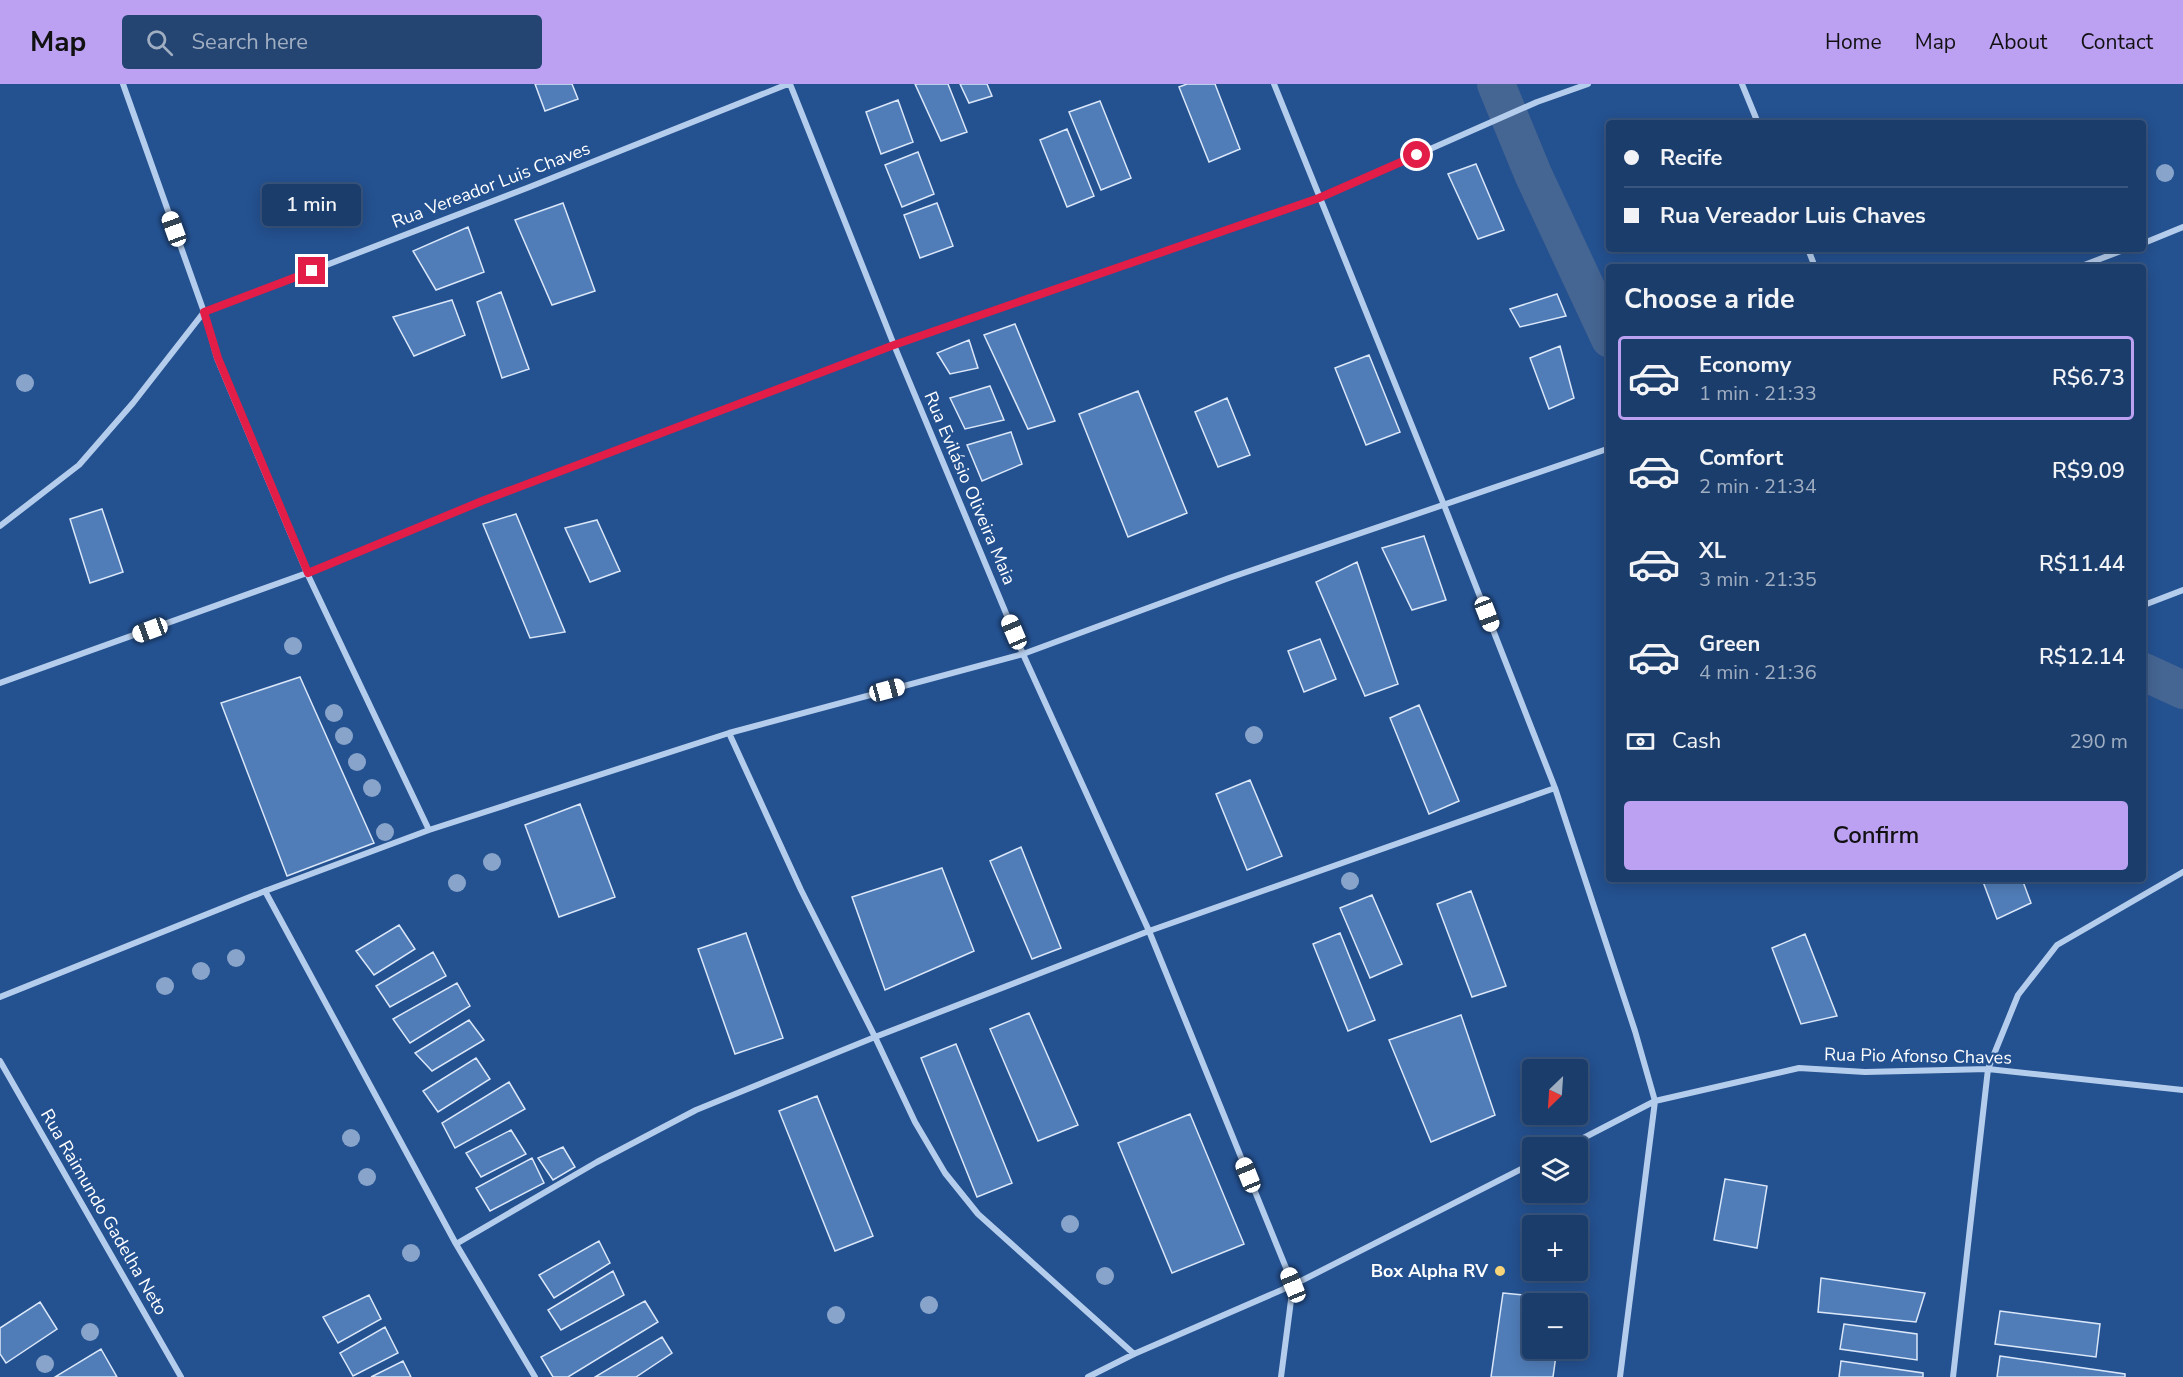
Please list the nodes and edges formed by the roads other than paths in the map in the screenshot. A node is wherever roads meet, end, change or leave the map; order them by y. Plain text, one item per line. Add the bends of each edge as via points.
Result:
1 (123, 84) edge
2 (789, 84) edge
3 (1274, 84) edge
4 (1588, 84) edge
5 (1742, 84) edge
6 (1757, 120) edge
7 (1319, 198) junction
8 (2183, 228) edge
9 (2146, 242) edge
10 (2118, 252) edge
11 (2087, 264) edge
12 (204, 312) junction
13 (894, 345) junction
14 (1606, 449) edge
15 (1444, 505) junction
16 (0, 526) edge
17 (308, 573) junction
18 (2183, 590) edge
19 (2146, 604) edge
20 (1023, 654) junction
21 (0, 683) edge
22 (729, 733) junction
23 (1555, 788) junction
24 (429, 830) junction
25 (2183, 872) edge
26 (265, 891) junction
27 (1149, 931) junction
28 (0, 997) edge
29 (875, 1037) junction
30 (0, 1061) edge
31 (1988, 1069) junction
32 (2183, 1090) edge
33 (1655, 1101) junction
34 (1585, 1137) edge
35 (1522, 1169) edge
36 (456, 1244) junction
37 (1293, 1285) junction
38 (1134, 1354) junction
39 (181, 1377) edge
40 (535, 1377) edge
41 (1088, 1377) edge
42 (1281, 1377) edge
43 (1620, 1377) edge
44 (1953, 1377) edge

1 - 12 street
2 - 12 street, Rua Vereador Luis Chaves
2 - 13 street, Rua Evilásio Oliveira Maia
3 - 7 street
4 - 7 street
5 - 6 street
7 - 13 street
7 - 15 street
8 - 9 street
10 - 11 street
12 - 16 street via 79,465
12 - 17 street via 218,358
13 - 17 street via 482,501
13 - 20 street, Rua Evilásio Oliveira Maia
14 - 15 street
15 - 20 street
15 - 23 street
17 - 21 street
17 - 24 street
18 - 19 street
20 - 22 street
20 - 27 street, Rua Evilásio Oliveira Maia
22 - 24 street
22 - 29 street via 801,890
23 - 27 street
23 - 33 street
24 - 26 street
25 - 31 street via 2057,945 2018,995
26 - 28 street
26 - 36 street
27 - 29 street
27 - 37 street, Rua Evilásio Oliveira Maia
29 - 36 street via 696,1110
29 - 38 street via 915,1122 958,1190 978,1214
30 - 39 street, Rua Raimundo Gadelha Neto
31 - 32 street, Rua Pio Afonso Chaves
31 - 33 street, Rua Pio Afonso Chaves via 1865,1072 1799,1068
31 - 44 street
33 - 34 street, Rua Pio Afonso Chaves
33 - 43 street
35 - 37 street
36 - 40 street
37 - 38 street
37 - 42 street
38 - 41 street

